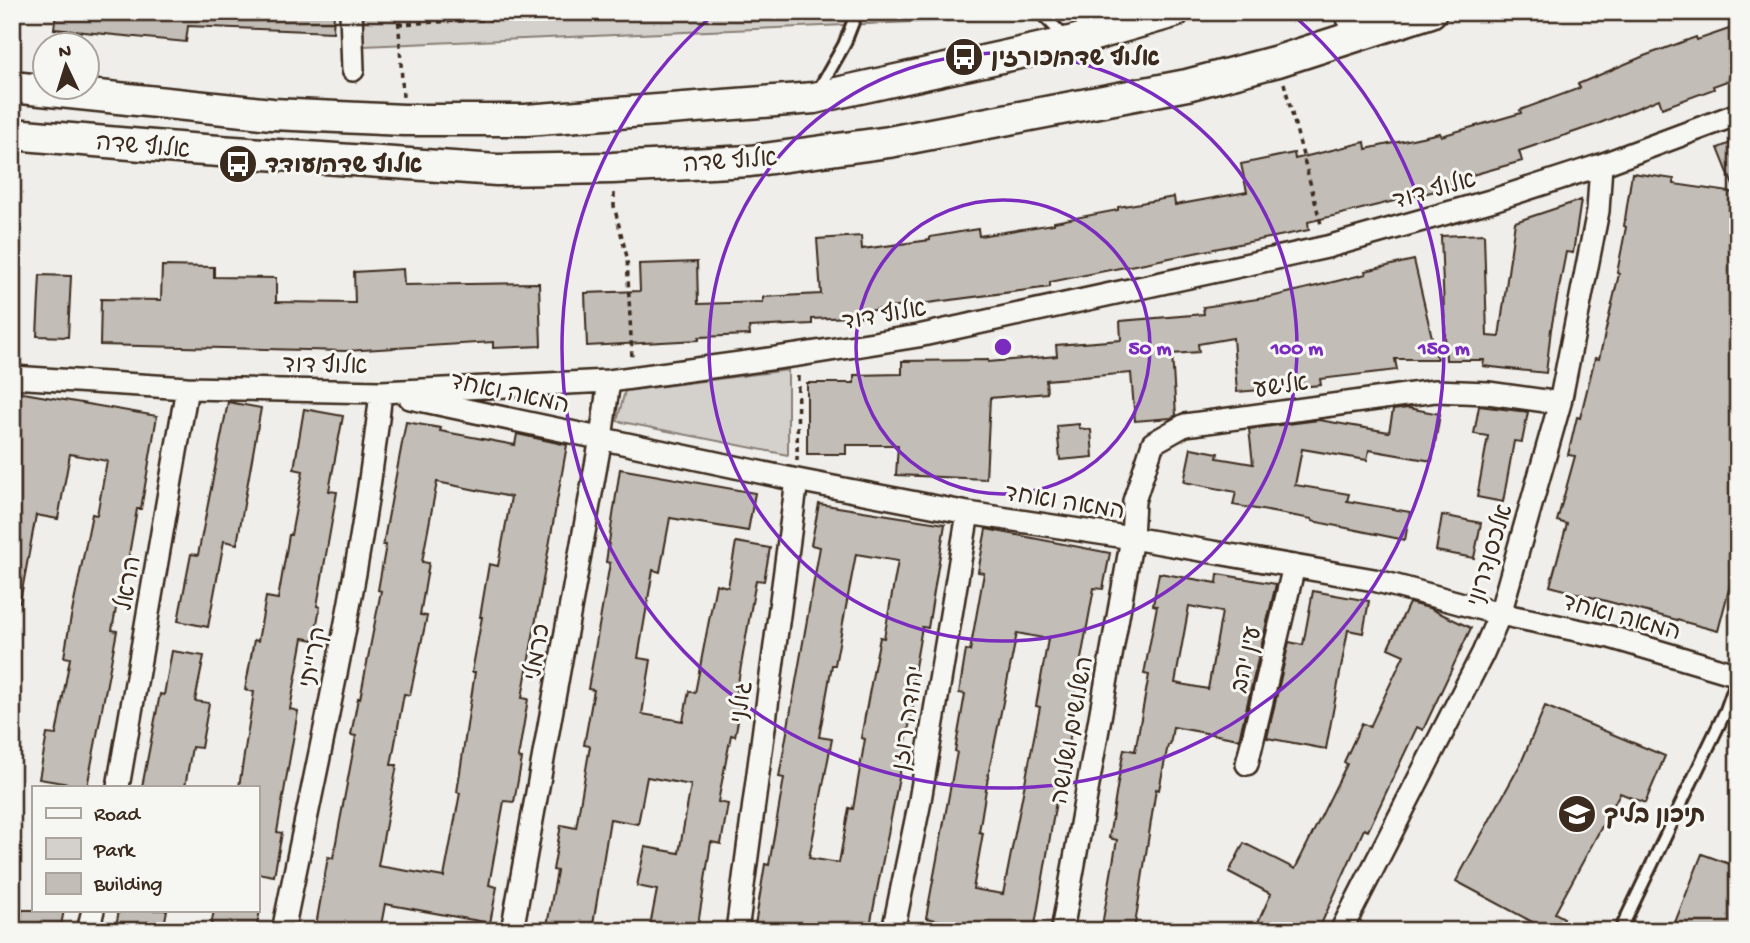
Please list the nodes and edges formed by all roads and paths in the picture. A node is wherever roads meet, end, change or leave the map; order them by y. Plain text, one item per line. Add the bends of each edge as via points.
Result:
1 (351, 12) edge
2 (398, 12) edge
3 (635, 12) edge
4 (857, 12) edge
5 (1041, 12) edge
6 (1174, 12) edge
7 (1431, 12) edge
8 (1354, 20) edge
9 (398, 24) junction
10 (1070, 42) junction
11 (1278, 61) junction
12 (353, 70) dead end
13 (12, 88) edge
14 (814, 98) junction
15 (1738, 114) edge
16 (404, 120) junction
17 (12, 134) edge
18 (1601, 165) junction
19 (612, 168) junction
20 (1327, 247) junction
21 (798, 355) junction
22 (12, 377) edge
23 (633, 378) junction
24 (609, 381) junction
25 (187, 388) junction
26 (381, 392) junction
27 (1560, 403) junction
28 (601, 439) junction
29 (797, 480) junction
30 (968, 513) junction
31 (1132, 538) junction
32 (1294, 566) junction
33 (1500, 614) junction
34 (1738, 676) edge
35 (1247, 764) dead end
36 (118, 786) edge
37 (93, 912) edge
38 (88, 931) edge
39 (283, 931) edge
40 (512, 931) edge
41 (737, 931) edge
42 (893, 931) edge
43 (1062, 931) edge
44 (1341, 931) edge
45 (1620, 931) edge

1 - 12 street
2 - 9 path
3 - 9 path
4 - 14 lane
5 - 10 lane
6 - 10 main road, אלוף שדה
7 - 8 main road, אלוף שדה
8 - 11 main road, אלוף שדה
9 - 16 path
10 - 14 main road, אלוף שדה
11 - 19 main road, אלוף שדה via 1187,85 889,142 750,161
11 - 20 path
13 - 16 main road, אלוף שדה via 272,114
14 - 16 main road, אלוף שדה via 526,120
15 - 18 street, אלוף דוד
17 - 19 main road, אלוף שדה via 484,169
18 - 20 street, אלוף דוד
18 - 27 street, אלכסנדרוני via 1598,211
19 - 23 path via 614,206 627,257
20 - 21 street, אלוף דוד via 918,336
21 - 23 street, אלוף דוד
21 - 29 path
22 - 25 street, אלוף דוד
23 - 24 street, אלוף דוד
24 - 26 street, אלוף דוד
24 - 28 street, כרמלי
25 - 26 street, אלוף דוד
25 - 36 street, הראל
26 - 28 street, המאה ואחד
26 - 39 street, קרייתי via 358,560
27 - 31 street, אלישע via 1435,391 1185,425 1153,443 1134,501
27 - 33 street, אלכסנדרוני
28 - 29 street, המאה ואחד
28 - 40 street, כרמלי
29 - 30 street, המאה ואחד
29 - 41 street, גולני
30 - 31 street, המאה ואחד
30 - 42 street, יהודה רוזן via 919,807
31 - 32 street, המאה ואחד
31 - 43 street, השלושים ושלושה
32 - 33 street, המאה ואחד via 1374,580
32 - 35 street, עין יהב
33 - 34 street, המאה ואחד via 1611,637
33 - 44 street, אלכסנדרוני
34 - 45 lane
37 - 38 street

